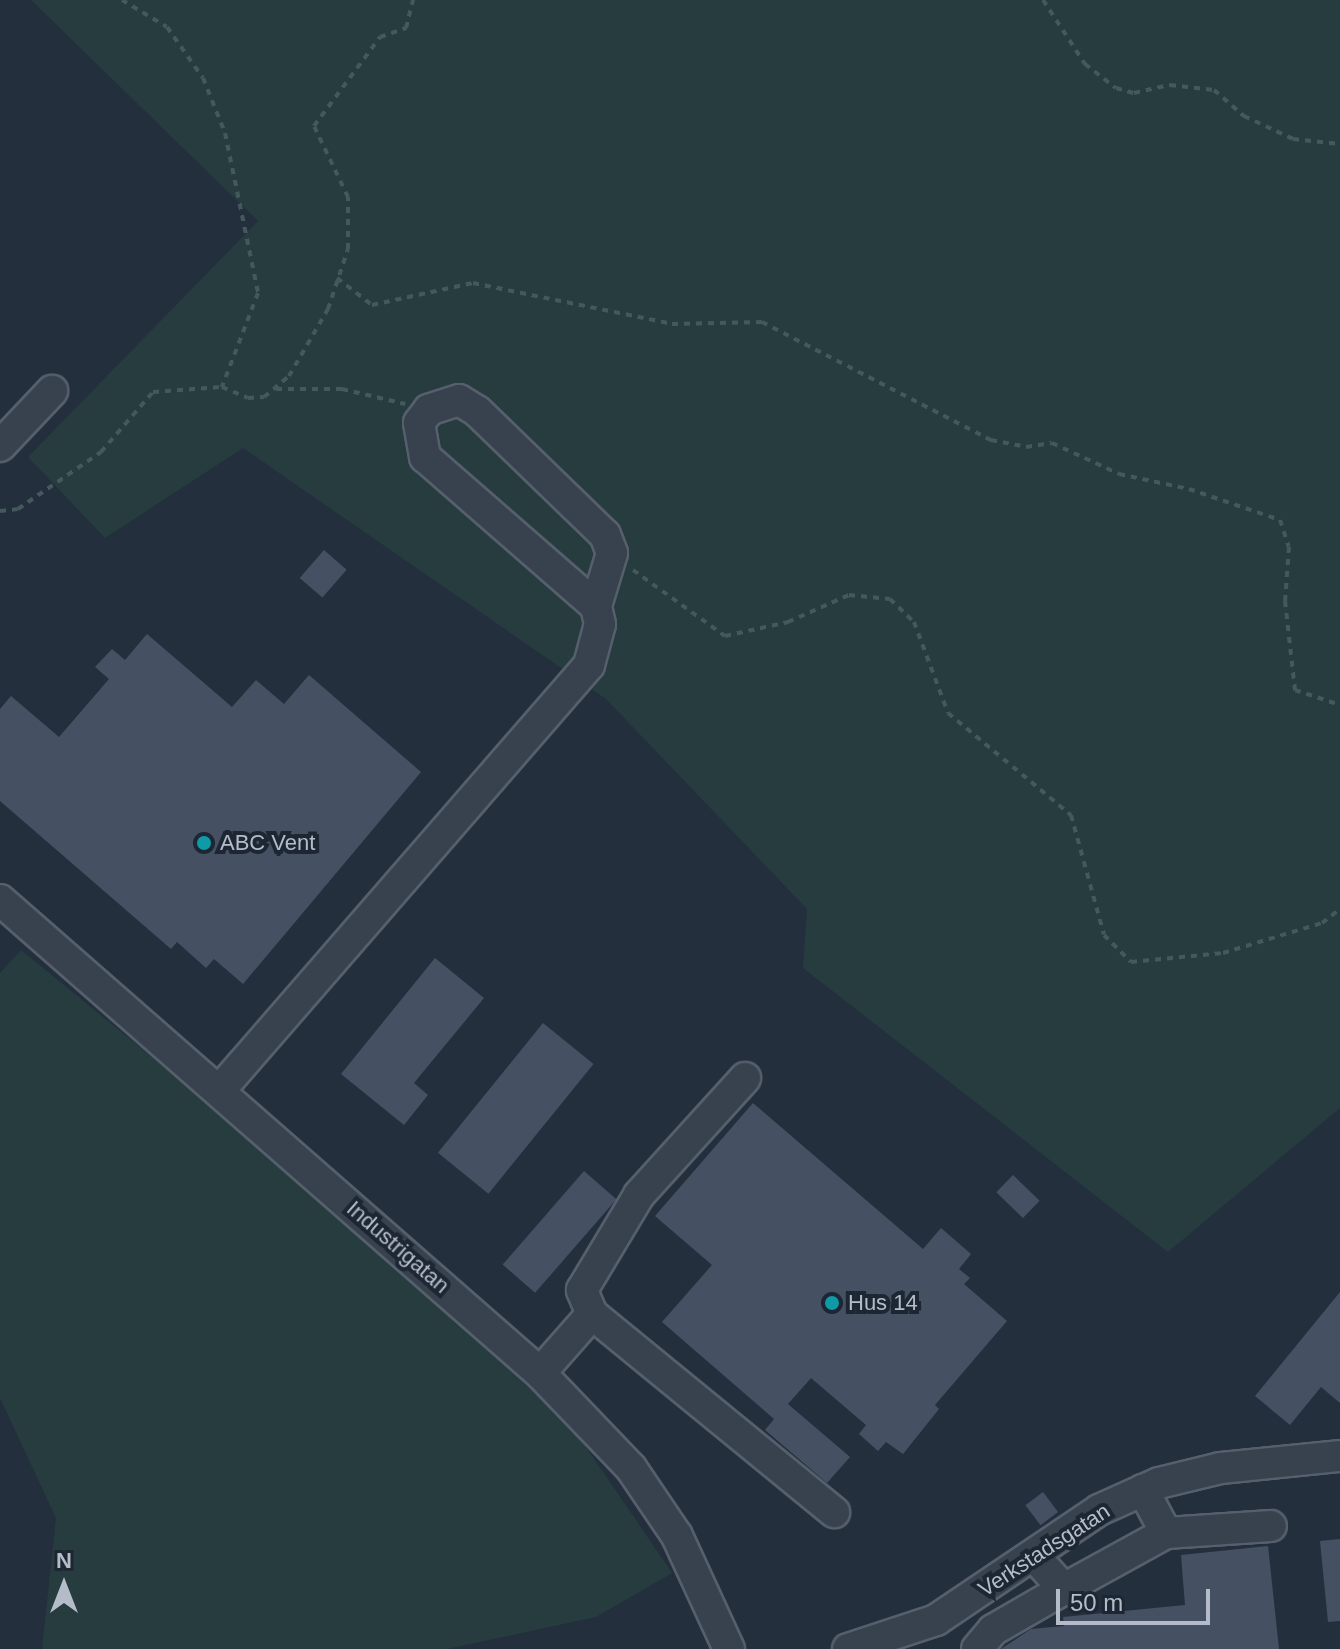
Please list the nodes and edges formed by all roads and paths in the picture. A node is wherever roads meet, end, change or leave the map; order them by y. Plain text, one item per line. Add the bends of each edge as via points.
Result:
1 (122, 0) edge
2 (413, 0) edge
3 (1043, 0) edge
4 (1340, 144) edge
5 (337, 278) junction
6 (222, 387) junction
7 (273, 389) junction
8 (52, 391) dead end
9 (429, 410) junction
10 (0, 446) edge
11 (0, 511) edge
12 (612, 553) junction
13 (596, 606) junction
14 (1340, 705) edge
15 (0, 900) edge
16 (1340, 909) edge
17 (745, 1078) dead end
18 (219, 1091) junction
19 (592, 1314) junction
20 (540, 1373) junction
21 (1340, 1456) edge
22 (1143, 1490) junction
23 (834, 1512) dead end
24 (1271, 1526) dead end
25 (1166, 1533) junction
26 (1034, 1556) junction
27 (1064, 1589) junction
28 (729, 1649) edge
29 (848, 1649) edge
30 (977, 1649) edge

1 - 6 path via 167,27 203,78 239,184 258,293
2 - 5 path via 406,28 380,37 314,126 348,197 348,249
3 - 4 path via 1085,64 1116,88 1134,93 1170,85 1214,90 1244,116 1293,139
5 - 7 path via 297,363
5 - 14 path via 372,305 473,283 672,324 762,322 991,440 1026,447 1052,443 1119,474 1189,489 1280,520 1289,547 1285,601 1295,690
6 - 7 path via 248,398
6 - 11 path via 153,392 101,452 18,509
7 - 9 path via 342,389
8 - 10 street
9 - 12 street via 459,400 477,411 605,535
9 - 13 street via 419,423 425,457
12 - 13 street
12 - 16 path via 725,636 788,622 849,595 890,599 914,622 948,713 1071,815 1104,935 1131,962 1223,953 1322,923
13 - 18 street via 600,624 589,665
15 - 18 street, Industrigatan
17 - 19 street via 639,1195 582,1290
18 - 20 street, Industrigatan
19 - 20 street
19 - 23 street
20 - 28 street, Industrigatan via 631,1468 677,1536
21 - 22 street, Verkstadsgatan via 1221,1468
22 - 25 street
22 - 26 street, Verkstadsgatan via 1099,1510
24 - 25 street
25 - 27 street
26 - 27 street
26 - 29 street, Verkstadsgatan via 936,1620
27 - 30 street via 993,1630

